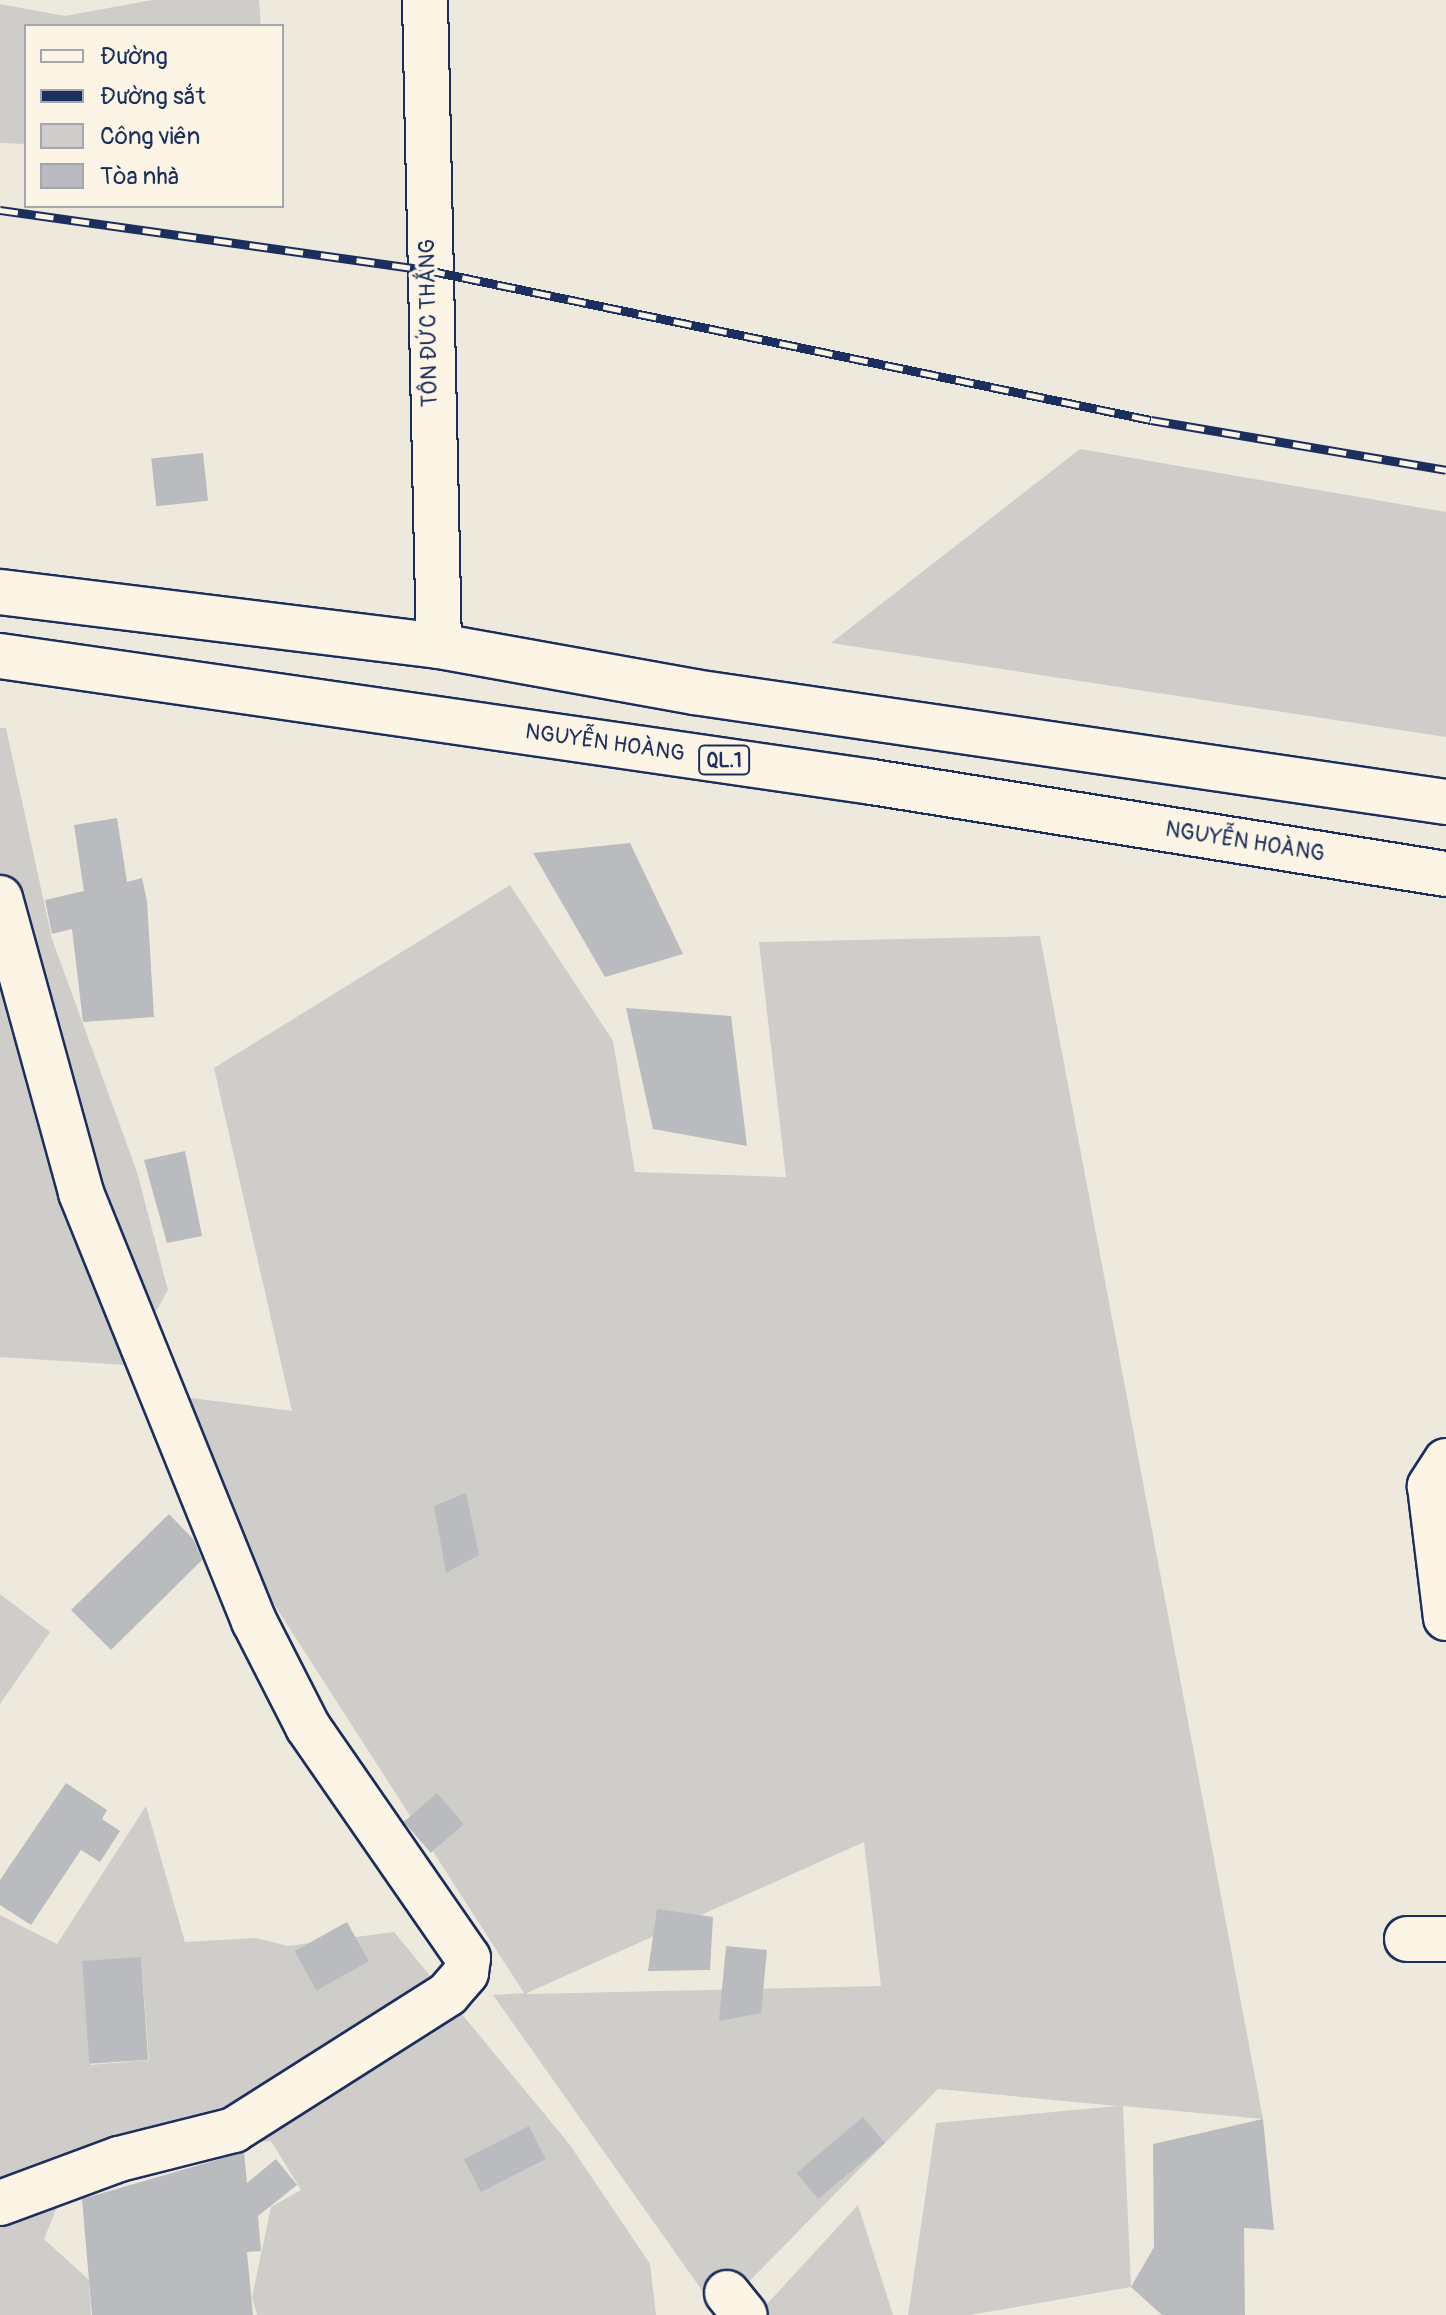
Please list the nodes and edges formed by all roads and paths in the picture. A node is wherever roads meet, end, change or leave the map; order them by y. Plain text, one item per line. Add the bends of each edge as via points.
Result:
1 (425, 0) edge
2 (0, 592) edge
3 (439, 646) junction
4 (0, 656) edge
5 (1446, 802) edge
6 (1446, 874) edge
7 (0, 898) edge
8 (1446, 1461) edge
9 (1446, 1618) edge
10 (0, 2203) edge

1 - 3 main road, TÔN ĐỨC THẮNG
2 - 3 main road
3 - 5 main road via 694,692
4 - 6 main road, NGUYỄN HOÀNG / QL.1 via 872,782
7 - 10 main road via 81,1193 254,1621 308,1727 468,1958 466,1973 448,1994 234,2130 119,2159
8 - 9 main road via 1430,1486

